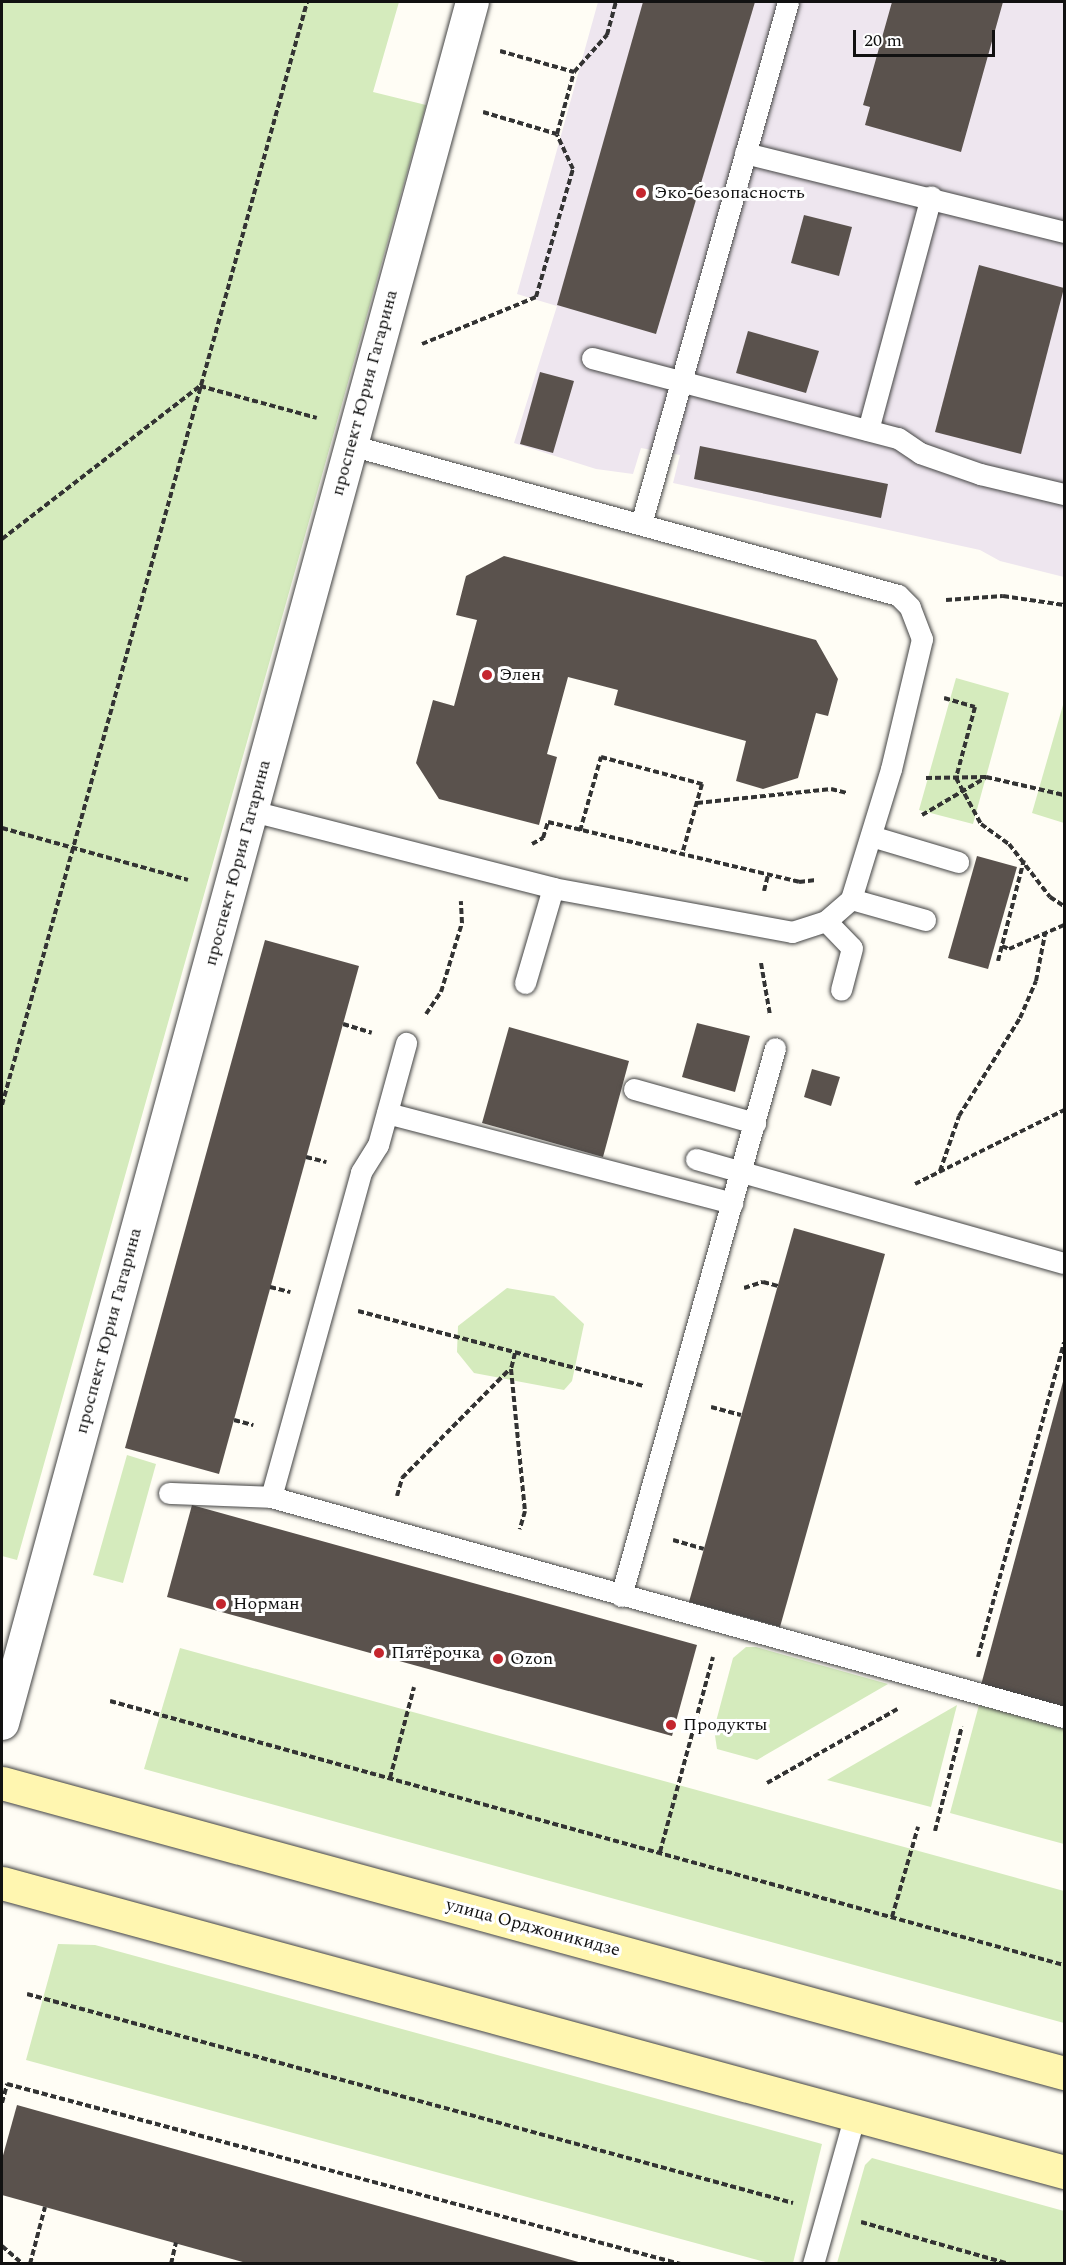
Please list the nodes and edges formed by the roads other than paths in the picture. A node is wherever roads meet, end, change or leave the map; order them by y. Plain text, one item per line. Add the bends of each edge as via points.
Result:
1 (472, 2) edge
2 (788, 2) edge
3 (745, 153) junction
4 (931, 196) junction
5 (1065, 232) edge
6 (592, 358) dead end
7 (681, 381) junction
8 (868, 430) junction
9 (353, 437) junction
10 (1065, 494) edge
11 (641, 524) junction
12 (252, 811) junction
13 (871, 836) junction
14 (958, 862) dead end
15 (553, 888) junction
16 (851, 899) junction
17 (925, 920) dead end
18 (826, 921) junction
19 (525, 983) dead end
20 (841, 990) dead end
21 (406, 1043) road end
22 (775, 1048) dead end
23 (634, 1089) dead end
24 (387, 1113) junction
25 (755, 1123) junction
26 (696, 1159) dead end
27 (740, 1172) junction
28 (732, 1203) junction
29 (1065, 1263) edge
30 (169, 1493) dead end
31 (271, 1497) junction
32 (621, 1596) junction
33 (1065, 1717) edge
34 (2, 1723) edge
35 (2, 1783) edge
36 (2, 1883) edge
37 (1065, 2073) edge
38 (855, 2115) junction
39 (1065, 2172) edge
40 (813, 2264) edge

1 - 9 street, проспект Юрия Гагарина
2 - 3 lane
3 - 4 lane
3 - 7 lane
4 - 5 lane
4 - 8 lane
6 - 7 lane
7 - 8 lane
7 - 11 lane
8 - 10 lane via 980,474
9 - 11 lane
9 - 12 street, проспект Юрия Гагарина
11 - 13 lane via 882,587 910,607 922,639
12 - 15 lane
12 - 34 street, проспект Юрия Гагарина
13 - 14 lane
13 - 16 lane
15 - 18 lane via 792,932
15 - 19 lane
16 - 17 lane
16 - 18 lane
18 - 20 lane via 852,948
21 - 24 lane
22 - 25 lane
23 - 25 lane
24 - 28 lane
24 - 31 lane via 378,1145 361,1172
25 - 27 lane
26 - 27 lane
27 - 28 lane
27 - 29 lane
28 - 32 lane
30 - 31 lane
31 - 32 lane
32 - 33 lane
35 - 37 main road, улица Орджоникидзе
36 - 38 main road
38 - 39 main road
38 - 40 lane

